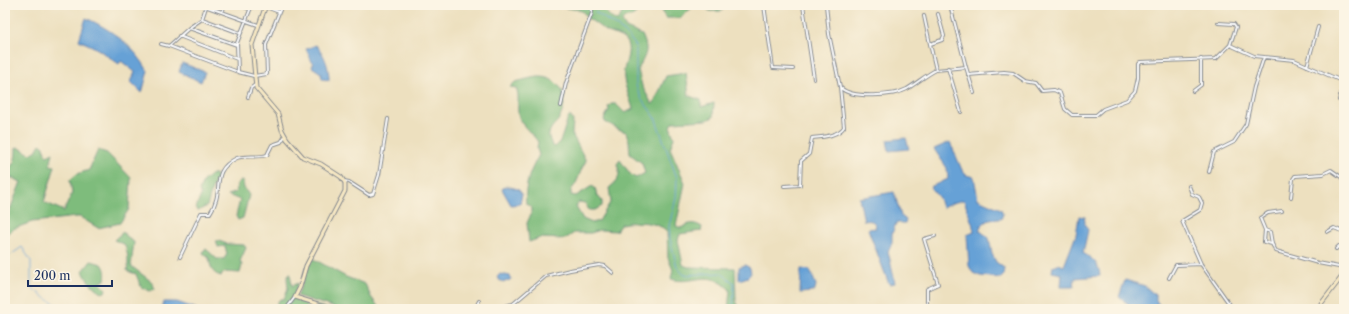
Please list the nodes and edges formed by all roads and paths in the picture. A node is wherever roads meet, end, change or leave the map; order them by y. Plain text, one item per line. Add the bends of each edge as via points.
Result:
1 (202, 5) edge
2 (225, 5) edge
3 (239, 5) edge
4 (252, 5) edge
5 (282, 5) edge
6 (592, 5) edge
7 (764, 5) edge
8 (803, 5) edge
9 (826, 5) edge
10 (950, 5) edge
11 (266, 6) edge
12 (206, 7) junction
13 (250, 9) junction
14 (222, 12) junction
15 (279, 12) junction
16 (938, 14) dead end
17 (924, 16) dead end
18 (202, 19) junction
19 (245, 22) junction
20 (1218, 23) dead end
21 (258, 25) junction
22 (1318, 27) dead end
23 (189, 28) junction
24 (240, 34) junction
25 (179, 36) junction
26 (161, 44) dead end
27 (930, 44) junction
28 (237, 45) junction
29 (1230, 45) junction
30 (169, 46) junction
31 (1264, 57) junction
32 (1201, 58) junction
33 (237, 59) junction
34 (1307, 66) junction
35 (966, 67) junction
36 (948, 68) junction
37 (793, 69) dead end
38 (936, 70) junction
39 (238, 72) junction
40 (254, 76) junction
41 (968, 76) junction
42 (814, 79) dead end
43 (1344, 83) edge
44 (255, 85) junction
45 (840, 87) junction
46 (1193, 90) dead end
47 (974, 93) dead end
48 (248, 97) dead end
49 (1339, 100) dead end
50 (561, 106) dead end
51 (961, 112) dead end
52 (388, 119) dead end
53 (285, 136) junction
54 (1209, 172) dead end
55 (1344, 179) edge
56 (344, 181) junction
57 (784, 186) dead end
58 (1189, 186) dead end
59 (1291, 197) dead end
60 (1282, 211) dead end
61 (1265, 230) junction
62 (1327, 232) dead end
63 (1344, 232) edge
64 (935, 236) dead end
65 (1272, 244) junction
66 (1344, 249) edge
67 (1336, 250) dead end
68 (180, 257) dead end
69 (1201, 264) junction
70 (1344, 268) edge
71 (614, 273) dead end
72 (1344, 274) edge
73 (1169, 278) dead end
74 (295, 297) junction
75 (479, 301) dead end
76 (286, 309) edge
77 (334, 309) edge
78 (475, 309) edge
79 (492, 309) edge
80 (927, 309) edge
81 (1233, 309) edge
82 (1317, 309) edge

1 - 12 street
2 - 14 street
3 - 13 street
4 - 13 street
5 - 15 street
6 - 50 street via 592,13 566,83
7 - 37 street via 773,68
8 - 42 street
9 - 45 street
10 - 35 street
11 - 15 street
11 - 21 street
12 - 14 street
12 - 18 street
13 - 19 street
14 - 19 street
15 - 40 street via 266,45 267,74
16 - 27 street via 944,38
17 - 27 street
18 - 23 street
18 - 24 street
19 - 21 street
19 - 24 street
20 - 29 street via 1235,25
21 - 40 street via 252,45
22 - 34 street
23 - 25 street
23 - 28 street
24 - 28 street
25 - 30 street
25 - 33 street
26 - 30 street
27 - 38 street
28 - 33 street
29 - 31 street via 1254,56
29 - 32 street via 1216,59
30 - 39 street
31 - 34 street via 1294,60
31 - 54 street via 1247,121 1234,142 1214,152
32 - 41 street via 1140,62 1134,94 1096,115 1072,115 1065,109 1060,93 1042,90 1036,83 1025,81 1013,73
32 - 46 street via 1201,85
33 - 39 street
34 - 43 street
35 - 36 street
35 - 41 street
36 - 38 street
36 - 51 street
38 - 45 street via 907,89 896,93 859,94 846,92
39 - 40 street
40 - 44 street
41 - 47 street
43 - 49 street
44 - 48 street
44 - 53 street via 278,114
45 - 57 street via 843,129 820,138 812,138 809,154 801,161 800,185
52 - 56 street via 379,175 373,194
53 - 56 street via 303,157 325,166
53 - 68 street via 281,142 272,145 267,155 238,158 222,169 216,203 210,213 201,213
55 - 59 street via 1331,170 1323,174 1295,176
56 - 74 street via 345,191 306,266
58 - 69 street via 1192,194 1199,197 1202,203 1200,210 1182,221
60 - 61 street via 1261,216
61 - 65 street via 1270,232
61 - 65 street via 1264,242
62 - 63 street via 1334,228
64 - 80 street via 924,239 938,284 927,289
65 - 70 street via 1276,251
66 - 67 street via 1339,246
69 - 73 street via 1176,266
69 - 81 street
71 - 79 street via 599,265 546,276 513,304
72 - 82 street
74 - 76 street
74 - 77 street
75 - 78 street

